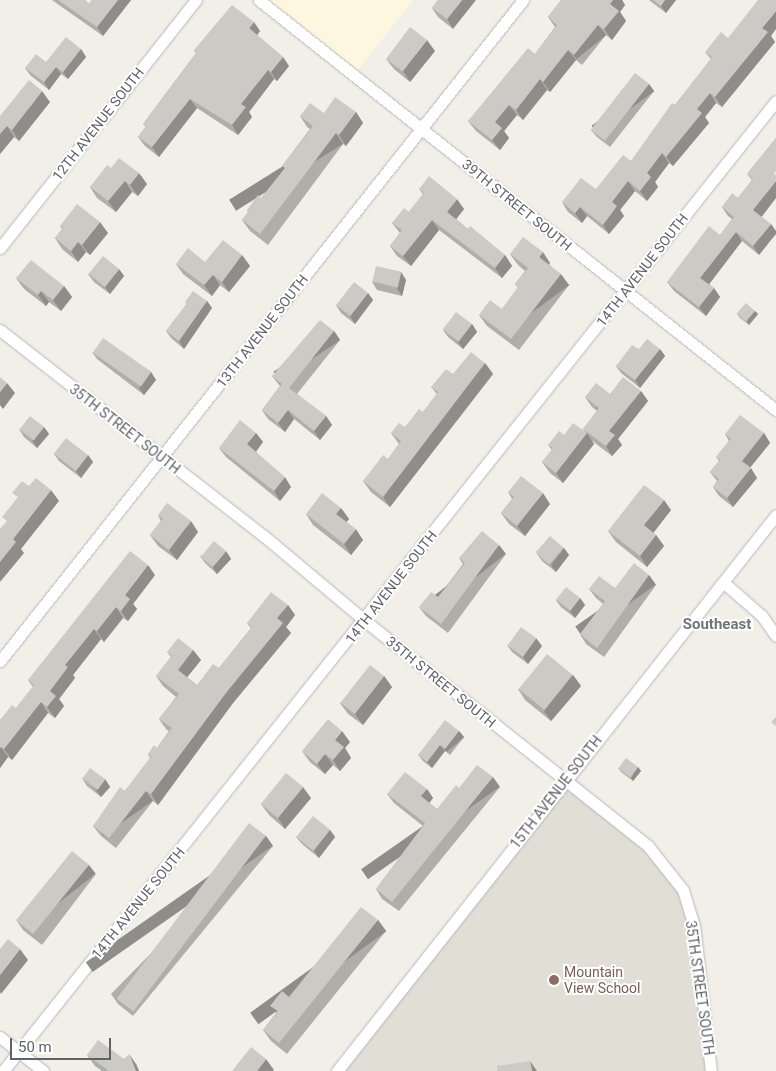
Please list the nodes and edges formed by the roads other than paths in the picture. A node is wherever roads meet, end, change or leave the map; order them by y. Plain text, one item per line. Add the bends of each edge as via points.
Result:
1 (196, 0) edge
2 (259, 0) edge
3 (523, 0) edge
4 (776, 101) edge
5 (421, 128) junction
6 (0, 248) edge
7 (625, 291) junction
8 (0, 330) edge
9 (776, 410) edge
10 (163, 458) junction
11 (776, 515) edge
12 (723, 582) junction
13 (364, 620) junction
14 (776, 636) edge
15 (0, 662) edge
16 (565, 780) junction
17 (0, 1037) edge
18 (18, 1052) junction
19 (3, 1071) edge
20 (43, 1071) edge
21 (337, 1071) edge
22 (711, 1071) edge

1 - 6 street, 12TH AVENUE SOUTH
2 - 5 street, 39TH STREET SOUTH
3 - 5 street, 13TH AVENUE SOUTH
4 - 7 street, 14TH AVENUE SOUTH
5 - 7 street, 39TH STREET SOUTH
5 - 10 street, 13TH AVENUE SOUTH
7 - 9 street, 39TH STREET SOUTH
7 - 13 street, 14TH AVENUE SOUTH
8 - 10 street, 35TH STREET SOUTH
10 - 13 street, 35TH STREET SOUTH via 264,536
10 - 15 street, 13TH AVENUE SOUTH
11 - 12 street, 15TH AVENUE SOUTH
12 - 14 street via 762,616
12 - 16 street, 15TH AVENUE SOUTH
13 - 16 street, 35TH STREET SOUTH
13 - 18 street, 14TH AVENUE SOUTH
16 - 21 street, 15TH AVENUE SOUTH
16 - 22 street, 35TH STREET SOUTH via 648,846 683,890 694,924
17 - 18 street
18 - 19 street, 14TH AVENUE SOUTH
18 - 20 street

